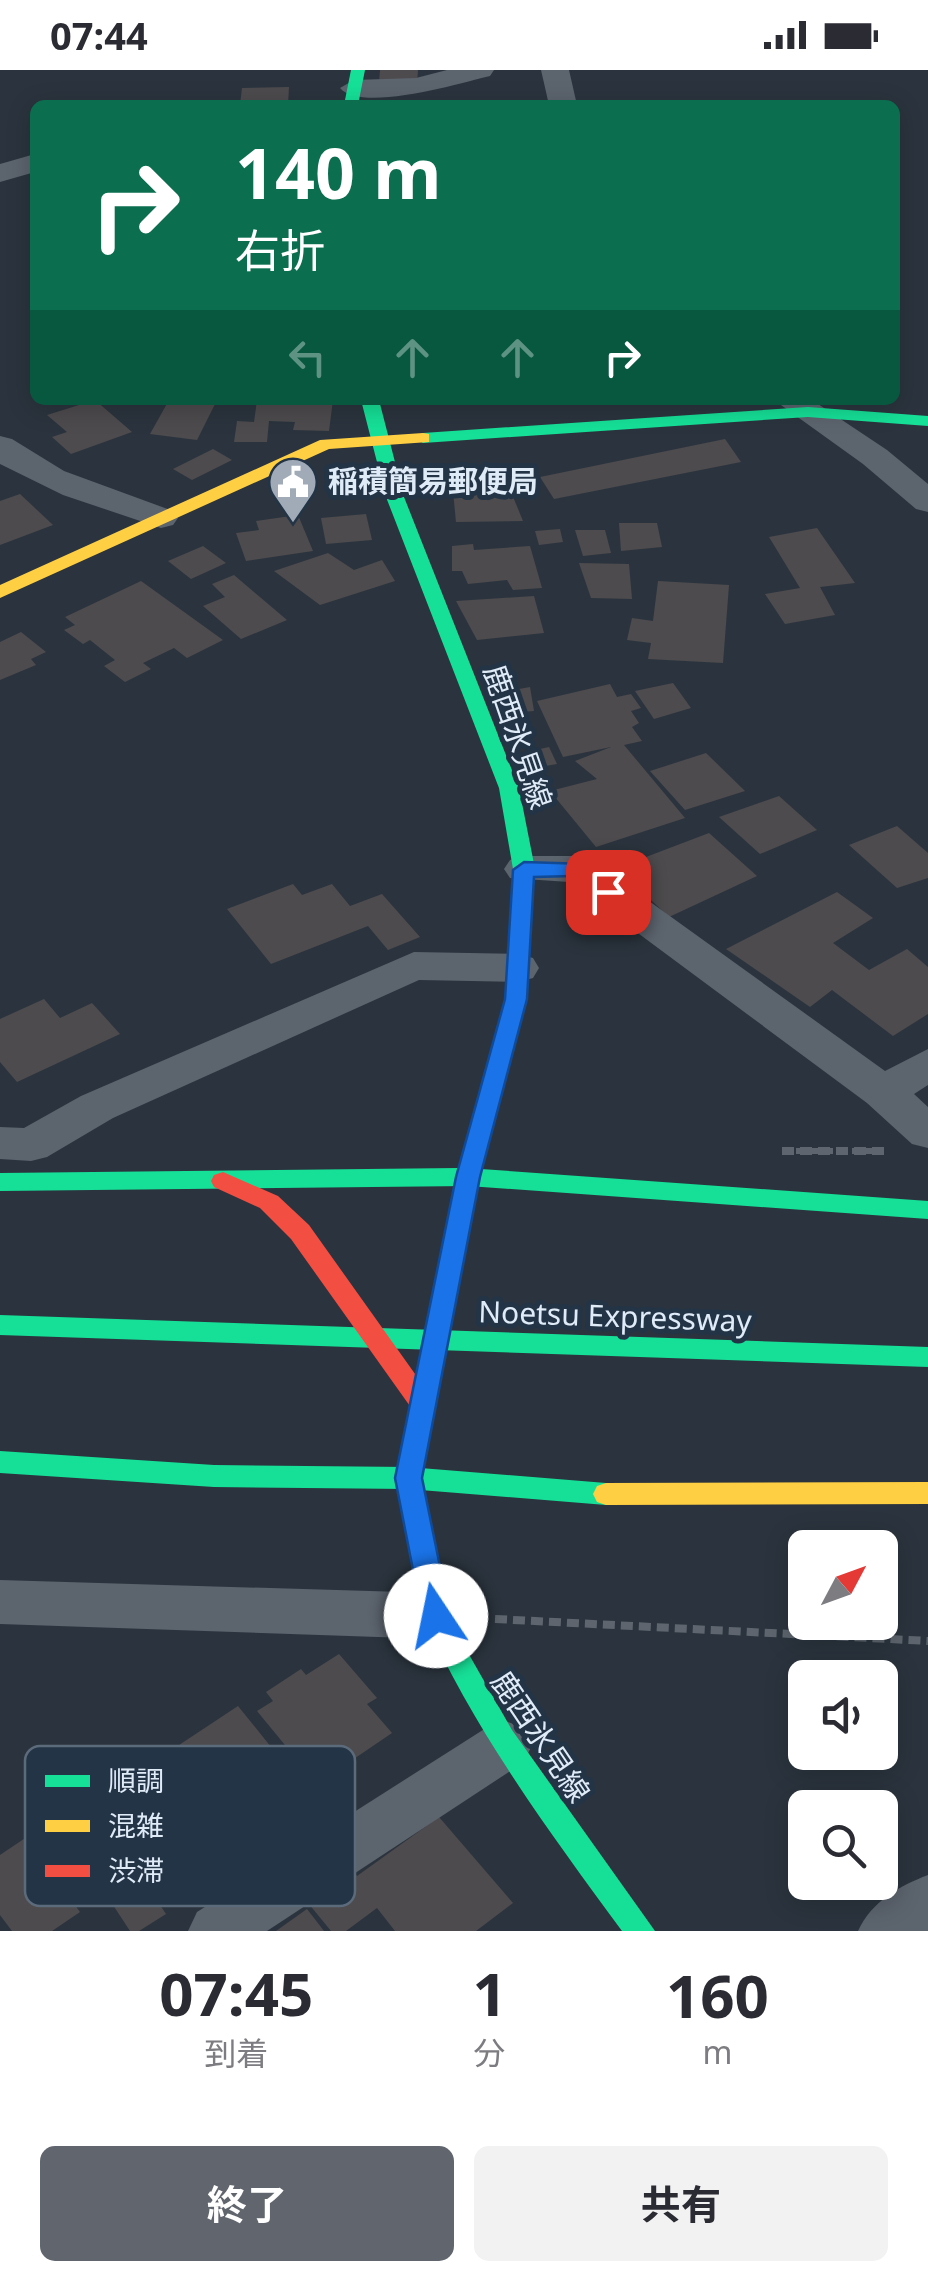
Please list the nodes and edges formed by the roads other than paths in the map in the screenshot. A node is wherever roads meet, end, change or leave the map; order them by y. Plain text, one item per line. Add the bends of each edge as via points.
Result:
1 (480, 70) edge
2 (547, 71) edge
3 (354, 88) edge
4 (561, 100) edge
5 (30, 164) edge
6 (0, 173) edge
7 (371, 405) edge
8 (799, 406) edge
9 (928, 421) edge
10 (380, 442) junction
11 (0, 446) edge
12 (928, 502) edge
13 (161, 518) junction
14 (0, 592) edge
15 (524, 870) junction
16 (518, 968) junction
17 (928, 1065) edge
18 (883, 1092) junction
19 (928, 1132) edge
20 (0, 1143) edge
21 (468, 1177) junction
22 (224, 1181) junction
23 (0, 1182) edge
24 (928, 1210) edge
25 (330, 1302) dead end
26 (387, 1304) dead end
27 (425, 1305) dead end
28 (463, 1306) dead end
29 (0, 1324) edge
30 (928, 1357) edge
31 (421, 1402) junction
32 (0, 1462) edge
33 (408, 1478) junction
34 (928, 1493) edge
35 (0, 1602) edge
36 (436, 1616) junction
37 (505, 1745) junction
38 (355, 1842) edge
39 (928, 1902) edge
40 (256, 1906) edge
41 (217, 1931) edge
42 (640, 1931) edge
43 (888, 1931) edge

1 - 3 street via 416,86
2 - 4 street
5 - 6 street
7 - 10 main road, 鹿西氷見線
8 - 9 main road
8 - 10 main road
8 - 12 street
10 - 13 main road via 326,444
10 - 15 main road, 鹿西氷見線 via 509,788
11 - 13 street via 37,471
13 - 14 main road
15 - 16 main road, 鹿西氷見線
15 - 18 street via 578,869
16 - 20 street via 414,966 97,1107 30,1145
16 - 21 main road, 鹿西氷見線 via 516,999
17 - 18 street
18 - 19 street
21 - 22 main road
21 - 24 main road
21 - 31 main road, 鹿西氷見線
22 - 23 main road
22 - 31 main road via 269,1202 300,1232
25 - 26 main road
27 - 28 main road, Noetsu Expressway
29 - 30 main road, Noetsu Expressway
31 - 33 main road, 鹿西氷見線
32 - 33 main road via 214,1476
33 - 34 main road via 610,1494
33 - 36 main road, 鹿西氷見線
35 - 36 street
36 - 37 main road, 鹿西氷見線
37 - 38 street
37 - 42 main road, 鹿西氷見線
39 - 43 street
40 - 41 street

